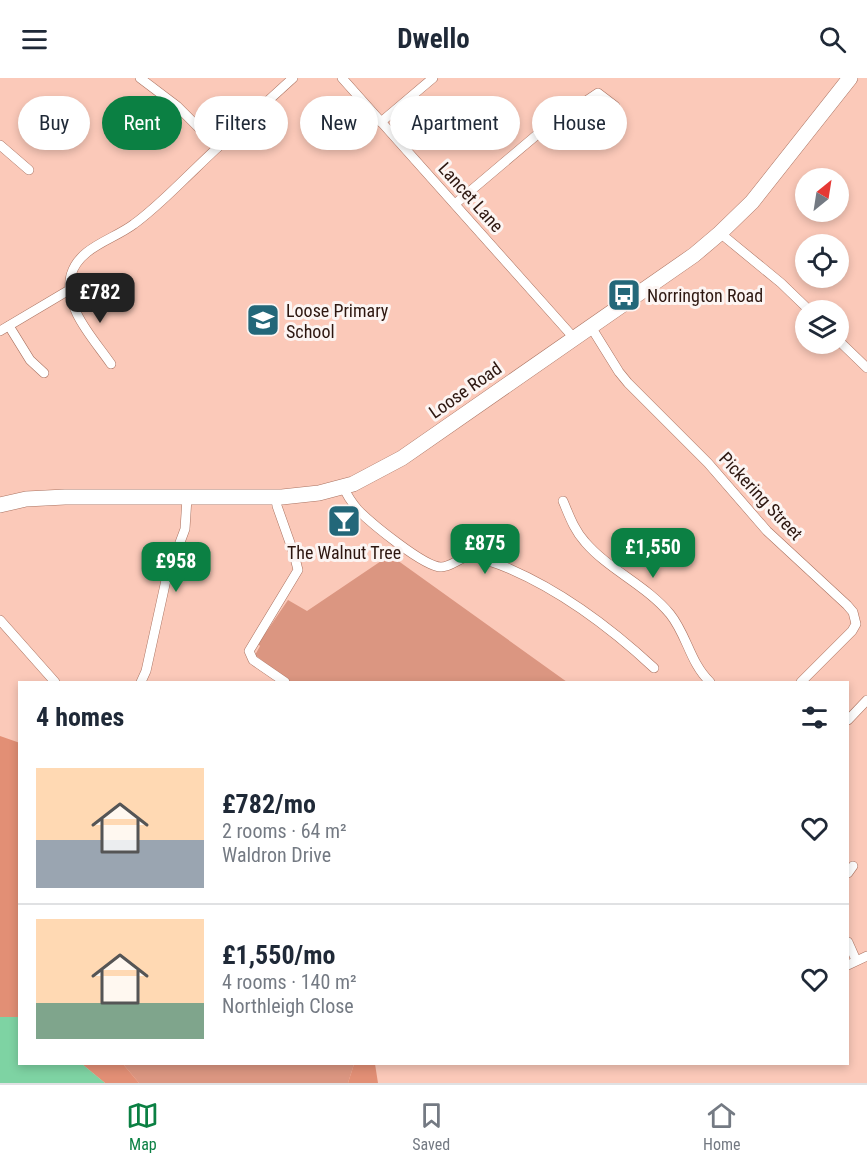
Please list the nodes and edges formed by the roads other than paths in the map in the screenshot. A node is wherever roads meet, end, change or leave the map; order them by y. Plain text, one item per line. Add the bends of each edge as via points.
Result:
1 (140, 78) edge
2 (293, 78) edge
3 (342, 78) edge
4 (433, 78) edge
5 (850, 78) edge
6 (273, 96) edge
7 (381, 122) junction
8 (194, 123) edge
9 (532, 140) edge
10 (0, 145) edge
11 (215, 150) edge
12 (29, 170) dead end
13 (455, 204) junction
14 (720, 234) junction
15 (69, 290) junction
16 (799, 300) edge
17 (9, 326) junction
18 (591, 327) junction
19 (0, 331) edge
20 (574, 338) junction
21 (849, 349) edge
22 (865, 361) edge
23 (111, 364) dead end
24 (44, 373) dead end
25 (343, 487) junction
26 (187, 498) junction
27 (276, 498) junction
28 (563, 501) dead end
29 (0, 505) edge
30 (0, 620) edge
31 (654, 668) dead end
32 (54, 681) edge
33 (141, 681) edge
34 (284, 681) edge
35 (709, 681) edge
36 (802, 681) edge
37 (867, 700) edge
38 (849, 719) edge
39 (849, 947) edge
40 (867, 956) edge
41 (852, 962) edge

1 - 8 street
2 - 6 street
3 - 7 street, Lancet Lane
4 - 7 street
5 - 14 highway, Loose Road via 752,202
7 - 13 street, Lancet Lane
9 - 13 street
10 - 12 street
11 - 15 street via 150,212 83,255 72,273
13 - 20 street, Lancet Lane
14 - 16 street
14 - 18 highway, Loose Road
15 - 17 street
15 - 23 street via 76,311
17 - 19 street
17 - 24 street via 30,360
18 - 20 highway, Loose Road
18 - 36 street, Pickering Street via 628,383 708,463 761,524 853,612 856,624 852,631
20 - 25 highway, Loose Road via 402,458
21 - 22 street
25 - 27 highway, Loose Road
25 - 31 street via 360,512 423,561 444,567 474,557 511,570 571,602
26 - 27 highway, Loose Road
26 - 29 highway, Loose Road via 51,498
26 - 33 street via 185,529 170,566
27 - 34 street via 298,570 249,651 253,660
28 - 35 street via 586,544 671,615 693,660
30 - 32 street
37 - 38 street
39 - 41 street
40 - 41 street

